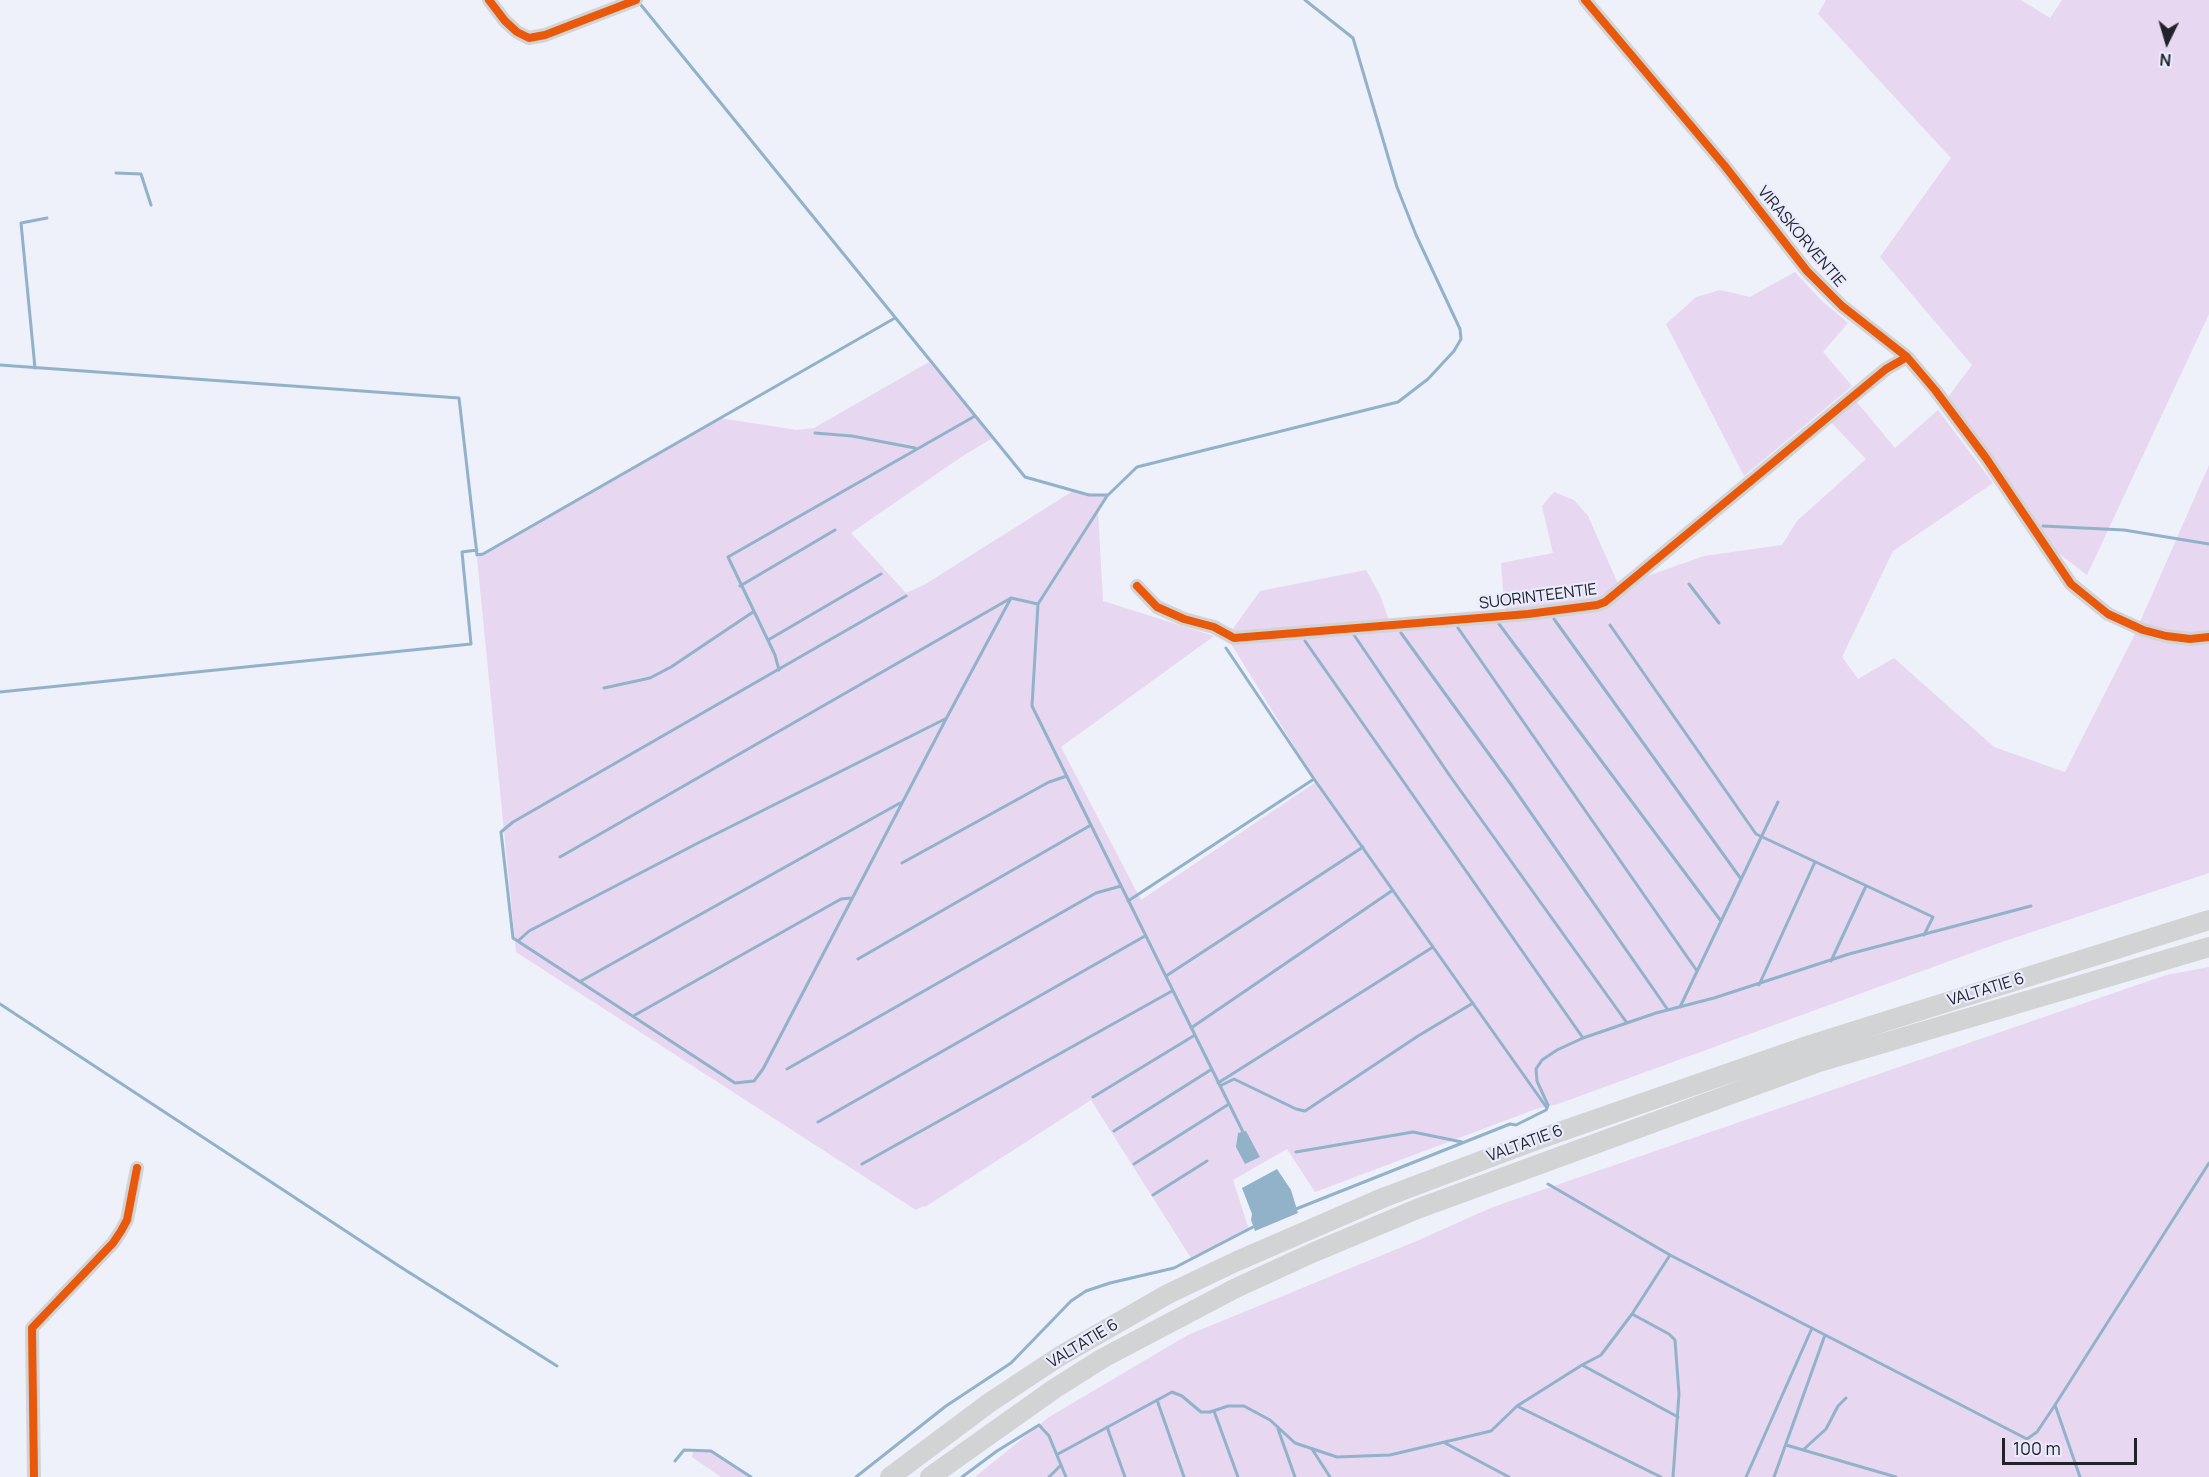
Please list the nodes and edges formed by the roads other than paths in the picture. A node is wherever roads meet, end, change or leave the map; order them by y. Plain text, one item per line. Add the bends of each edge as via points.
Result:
1 (489, 0) edge
2 (636, 0) edge
3 (1585, 0) edge
4 (1907, 357) junction
5 (1137, 586) dead end
6 (2209, 638) edge
7 (2209, 920) edge
8 (2209, 947) edge
9 (138, 1168) dead end
10 (34, 1477) edge
11 (890, 1477) edge
12 (930, 1477) edge

1 - 2 street via 505,21 529,38
3 - 4 street, VIRASKORVENTIE via 1807,271 1842,306
4 - 5 street, SUORINTEENTIE via 1886,369 1597,605 1234,638 1157,607
4 - 6 street, VIRASKORVENTIE via 1986,458 2071,584 2092,603 2125,623 2166,636
7 - 11 highway, VALTATIE 6 via 1810,1045 1542,1137 1385,1197 1159,1299 1060,1356
8 - 12 highway, VALTATIE 6 via 1816,1063 1354,1236 1236,1288 1103,1358
9 - 10 street via 121,1231 32,1328

